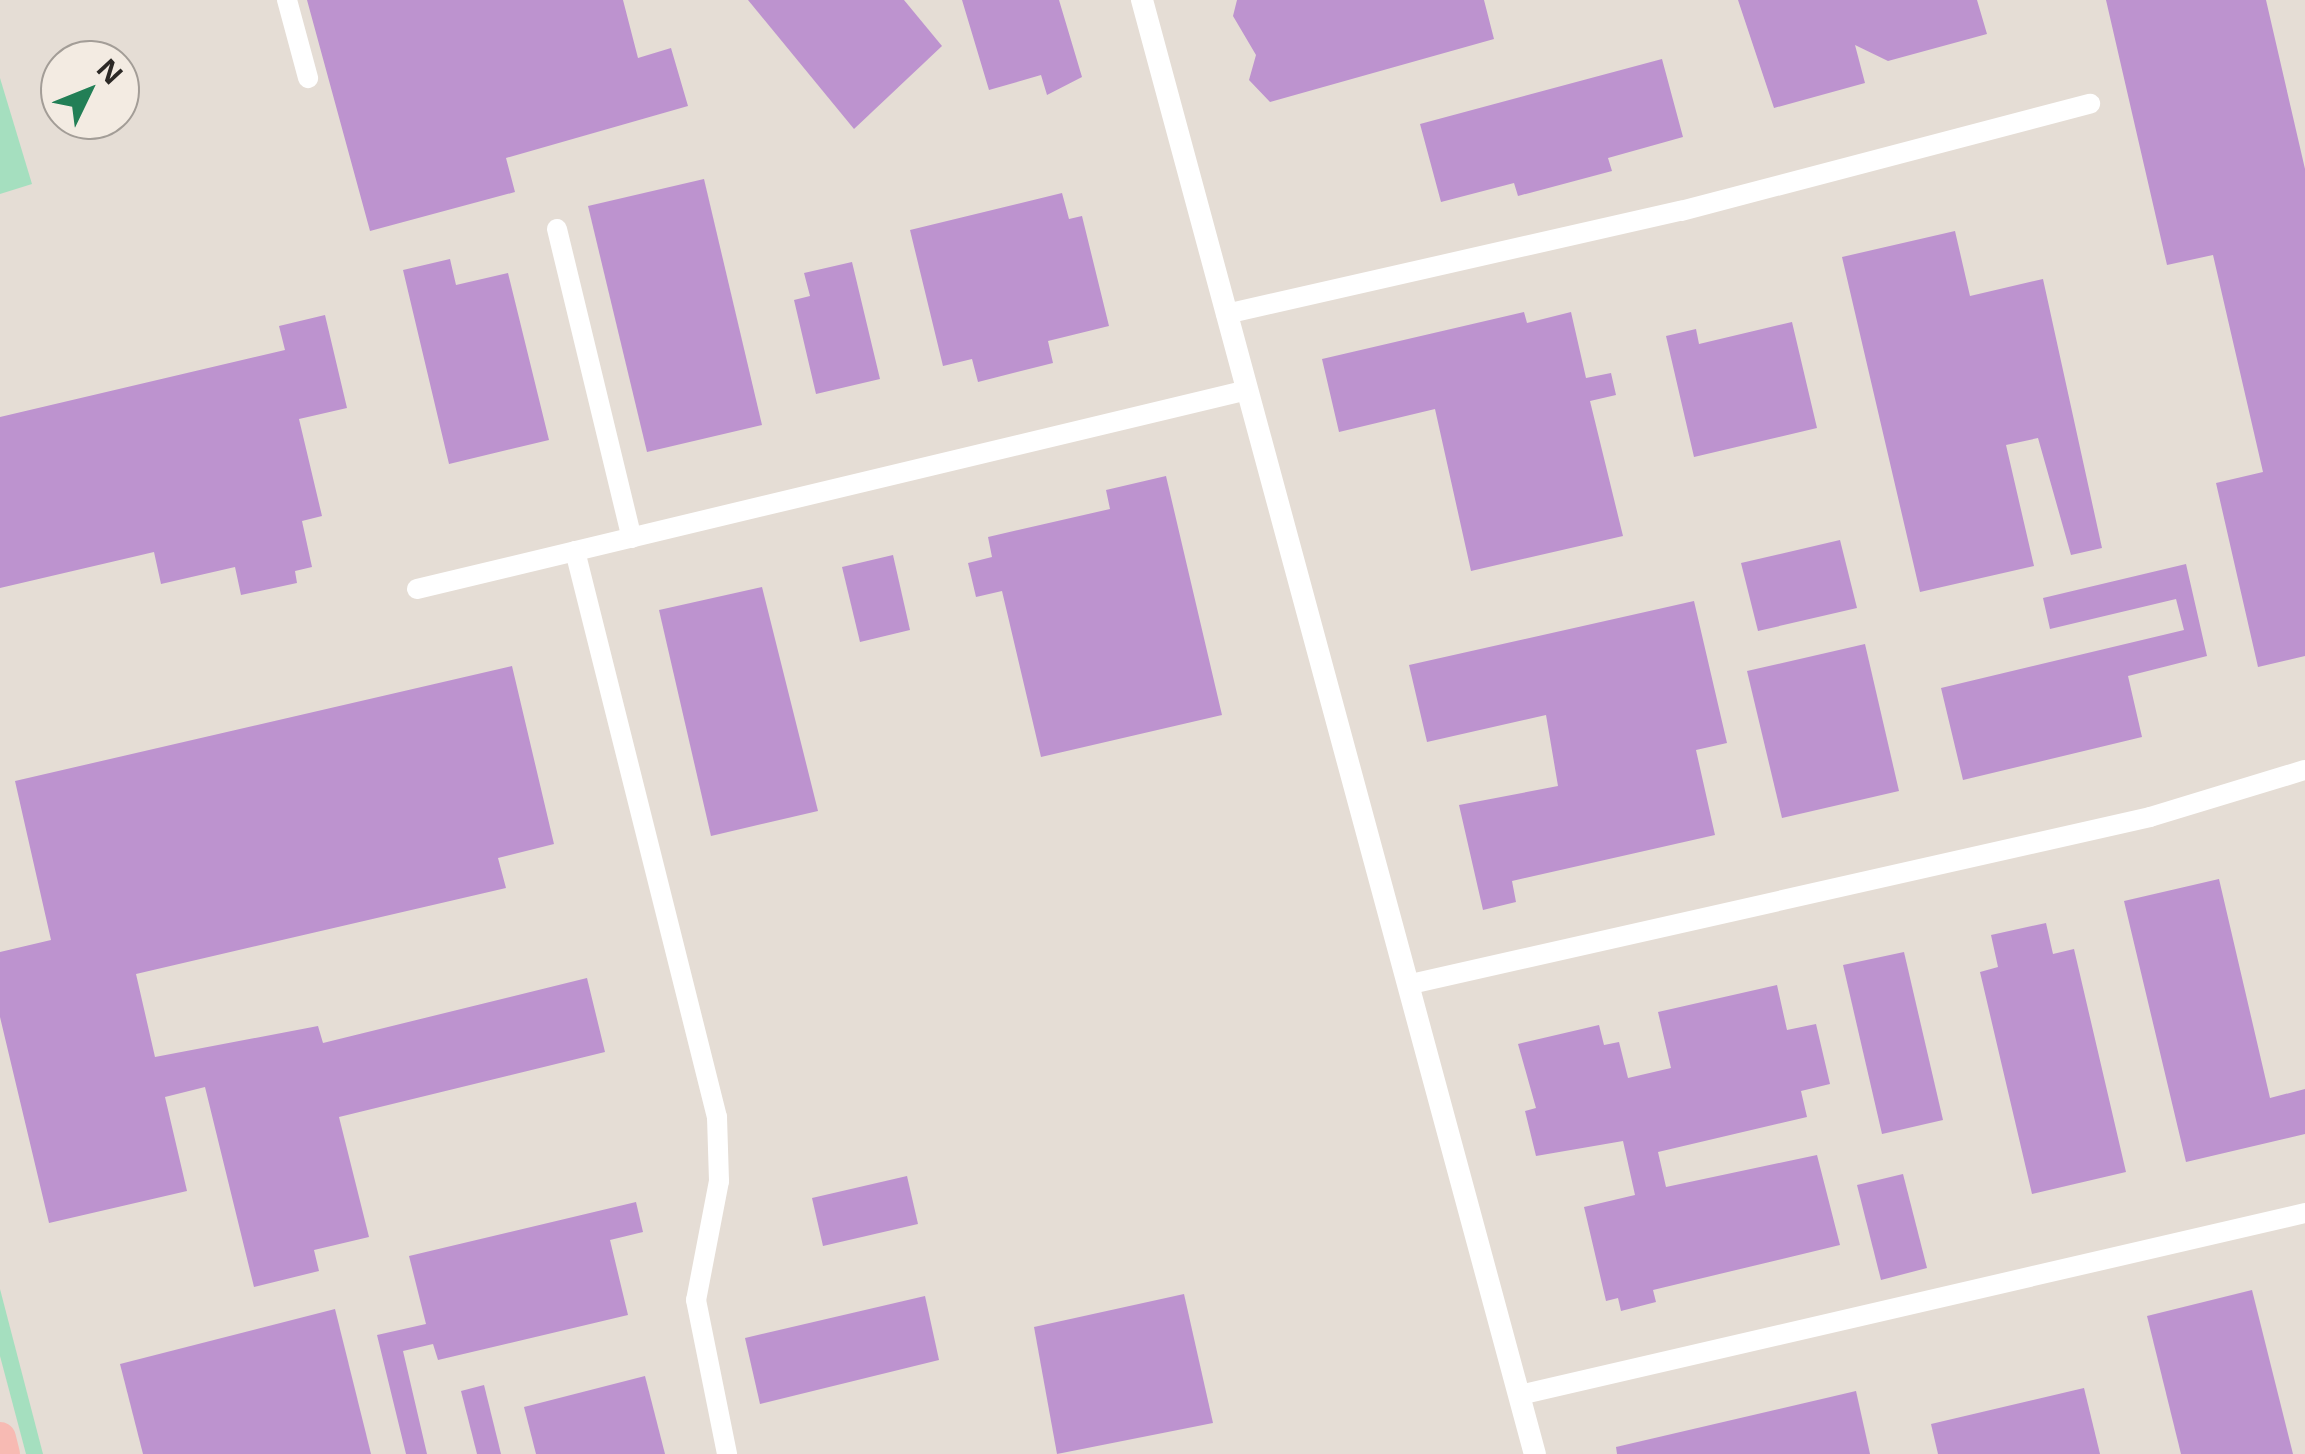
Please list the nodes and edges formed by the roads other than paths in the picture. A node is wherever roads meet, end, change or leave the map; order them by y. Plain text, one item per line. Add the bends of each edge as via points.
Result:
1 (287, 0) edge
2 (1142, 0) edge
3 (308, 78) dead end
4 (2090, 104) dead end
5 (557, 229) dead end
6 (1226, 314) junction
7 (1247, 390) junction
8 (632, 538) junction
9 (575, 551) junction
10 (417, 589) dead end
11 (2305, 770) edge
12 (1411, 984) junction
13 (2305, 1214) edge
14 (1520, 1395) junction
15 (0, 1438) edge
16 (4, 1454) edge
17 (728, 1454) edge
18 (1535, 1454) edge

1 - 3 street
2 - 6 street
4 - 6 street via 1681,211
5 - 8 street
6 - 7 street
7 - 8 street
7 - 12 street
8 - 9 street
9 - 10 street
9 - 17 street via 717,1118 719,1181 696,1300
11 - 12 street via 2150,817
12 - 14 street
13 - 14 street
14 - 18 street
15 - 16 highway

